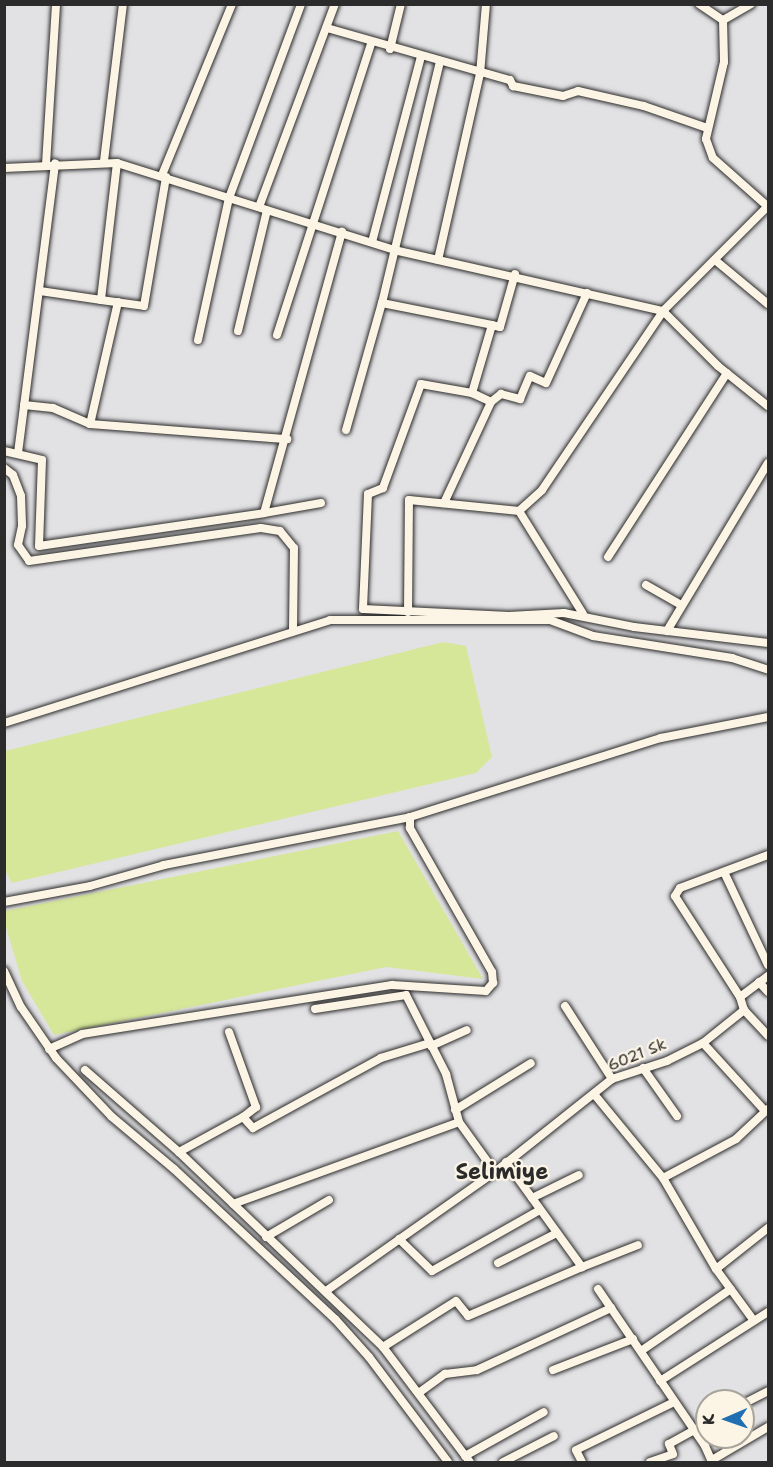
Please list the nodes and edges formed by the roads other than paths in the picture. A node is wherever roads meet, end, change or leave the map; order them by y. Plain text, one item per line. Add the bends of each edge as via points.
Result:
1 (56, 4) edge
2 (123, 4) edge
3 (232, 4) edge
4 (302, 4) edge
5 (335, 4) edge
6 (401, 4) edge
7 (486, 4) edge
8 (699, 4) edge
9 (751, 4) edge
10 (723, 20) junction
11 (327, 28) junction
12 (371, 44) junction
13 (390, 49) junction
14 (421, 56) junction
15 (440, 61) junction
16 (480, 74) junction
17 (707, 128) junction
18 (104, 161) junction
19 (50, 163) junction
20 (117, 163) junction
21 (4, 168) edge
22 (164, 176) junction
23 (229, 198) junction
24 (768, 206) edge
25 (263, 209) junction
26 (313, 223) junction
27 (342, 232) junction
28 (372, 242) junction
29 (394, 250) junction
30 (438, 260) junction
31 (715, 260) junction
32 (515, 274) junction
33 (39, 291) junction
34 (587, 293) junction
35 (101, 300) junction
36 (118, 302) junction
37 (382, 303) junction
38 (768, 304) edge
39 (663, 311) junction
40 (492, 325) junction
41 (238, 331) dead end
42 (277, 335) dead end
43 (198, 340) dead end
44 (727, 373) junction
45 (472, 393) junction
46 (491, 402) junction
47 (24, 405) junction
48 (768, 406) edge
49 (90, 424) junction
50 (346, 430) dead end
51 (287, 438) junction
52 (4, 451) edge
53 (18, 453) junction
54 (768, 463) edge
55 (4, 468) edge
56 (321, 503) dead end
57 (444, 503) junction
58 (519, 511) junction
59 (264, 513) junction
60 (608, 557) dead end
61 (646, 585) dead end
62 (681, 605) junction
63 (408, 612) junction
64 (583, 614) junction
65 (293, 630) junction
66 (667, 632) junction
67 (768, 644) edge
68 (768, 670) edge
69 (768, 717) edge
70 (4, 723) edge
71 (410, 817) junction
72 (768, 855) edge
73 (724, 872) junction
74 (4, 902) edge
75 (768, 965) edge
76 (4, 971) edge
77 (768, 976) edge
78 (759, 982) junction
79 (768, 992) edge
80 (740, 997) junction
81 (565, 1006) dead end
82 (315, 1009) dead end
83 (744, 1010) junction
84 (467, 1030) dead end
85 (230, 1032) dead end
86 (768, 1036) edge
87 (703, 1043) junction
88 (431, 1045) junction
89 (48, 1049) junction
90 (531, 1063) dead end
91 (643, 1068) junction
92 (85, 1070) dead end
93 (612, 1078) junction
94 (594, 1094) junction
95 (455, 1110) junction
96 (767, 1110) edge
97 (677, 1116) dead end
98 (243, 1117) junction
99 (459, 1122) junction
100 (179, 1152) junction
101 (506, 1162) junction
102 (495, 1172) junction
103 (579, 1175) dead end
104 (663, 1178) junction
105 (532, 1198) junction
106 (329, 1200) dead end
107 (233, 1204) junction
108 (540, 1210) junction
109 (768, 1228) edge
110 (557, 1233) junction
111 (266, 1237) junction
112 (399, 1239) junction
113 (638, 1245) dead end
114 (498, 1263) dead end
115 (582, 1267) junction
116 (716, 1269) junction
117 (598, 1289) dead end
118 (731, 1289) junction
119 (326, 1291) junction
120 (611, 1308) junction
121 (768, 1312) edge
122 (754, 1321) junction
123 (633, 1339) junction
124 (383, 1347) junction
125 (641, 1351) junction
126 (552, 1370) dead end
127 (660, 1381) junction
128 (420, 1392) junction
129 (674, 1402) junction
130 (544, 1412) dead end
131 (768, 1427) edge
132 (693, 1431) junction
133 (554, 1436) dead end
134 (468, 1459) edge
135 (712, 1461) edge
136 (448, 1462) edge
137 (503, 1462) edge
138 (582, 1462) edge
139 (650, 1462) edge

1 - 19 street
2 - 18 street
3 - 22 street
4 - 23 street
5 - 11 street
6 - 13 street
7 - 16 street
8 - 10 street
9 - 10 street
10 - 17 street via 724,62 719,95
11 - 12 street
11 - 25 street
12 - 13 street
12 - 26 street
13 - 14 street
14 - 15 street
14 - 28 street
15 - 16 street
15 - 29 street
16 - 17 street via 510,81 513,86 563,96 578,91 633,104
16 - 30 street
17 - 24 street via 706,139 713,159
18 - 19 street
18 - 20 street
19 - 21 street
19 - 33 street
20 - 22 street
20 - 35 street
22 - 23 street
22 - 36 street via 144,306
23 - 25 street
23 - 43 street
24 - 31 street
25 - 26 street
25 - 41 street
26 - 27 street
26 - 42 street
27 - 28 street
27 - 51 street
28 - 29 street
29 - 30 street
29 - 37 street
30 - 32 street
31 - 38 street
31 - 39 street
32 - 34 street
32 - 40 street via 501,327
33 - 35 street
33 - 47 street
34 - 39 street
34 - 46 street via 546,383 530,376 520,399 501,394
35 - 36 street
36 - 49 street
37 - 40 street
37 - 50 street
39 - 44 street
39 - 58 street via 542,490
40 - 45 street
44 - 48 street
44 - 60 street
45 - 46 street
45 - 63 street via 421,384 383,488 368,494 366,500 363,609
46 - 57 street
47 - 49 street via 53,408
47 - 53 street
49 - 51 street
51 - 59 street
52 - 53 street
53 - 59 street via 42,460 39,546
54 - 62 street
55 - 65 street via 13,475 21,496 18,545 29,561 261,528 280,531 294,548
56 - 59 street
57 - 58 street
57 - 63 street via 409,500
58 - 64 street
61 - 62 street
62 - 66 street
63 - 64 street
64 - 66 street
65 - 68 street via 351,619 550,620 593,636 732,658
65 - 70 street
66 - 67 street
69 - 71 street via 661,738
71 - 74 street via 164,865 90,886
71 - 89 street via 410,828 492,972 490,989 473,993 392,985 82,1034
72 - 73 street
73 - 75 street
73 - 80 street via 680,888 675,896
76 - 89 street
77 - 78 street
78 - 79 street
78 - 80 street
80 - 83 street
81 - 93 street
82 - 88 street via 406,995
83 - 86 street
83 - 87 street, 6021 Sk
84 - 88 street
85 - 98 street via 256,1107
87 - 91 street, 6021 Sk
87 - 96 street
88 - 95 street via 446,1074
88 - 98 street via 381,1058 253,1128
89 - 136 street via 112,1117 174,1169 335,1319 369,1357
90 - 95 street
91 - 93 street, 6021 Sk
91 - 97 street
92 - 100 street
93 - 94 street, 6021 Sk
94 - 101 street, 6021 Sk
94 - 104 street
95 - 99 street
96 - 104 street via 736,1139
98 - 100 street
99 - 102 street
99 - 107 street
100 - 107 street
101 - 102 street, 6021 Sk
101 - 105 street
102 - 112 street, 6021 Sk
103 - 105 street
104 - 116 street
105 - 108 street
106 - 111 street
107 - 111 street
108 - 110 street
108 - 112 street via 432,1270
109 - 116 street
110 - 114 street
110 - 115 street
111 - 119 street
112 - 119 street, 6021 Sk
113 - 115 street
115 - 124 street via 468,1316 456,1301
116 - 118 street
117 - 120 street
118 - 122 street
118 - 125 street
119 - 124 street
120 - 123 street
120 - 128 street via 477,1370 445,1374
121 - 122 street
122 - 127 street
123 - 125 street
123 - 126 street
124 - 128 street
125 - 127 street
127 - 129 street
128 - 134 street
129 - 132 street
129 - 138 street via 576,1450
130 - 134 street
131 - 135 street
132 - 135 street
132 - 139 street via 669,1443 673,1454
133 - 137 street

